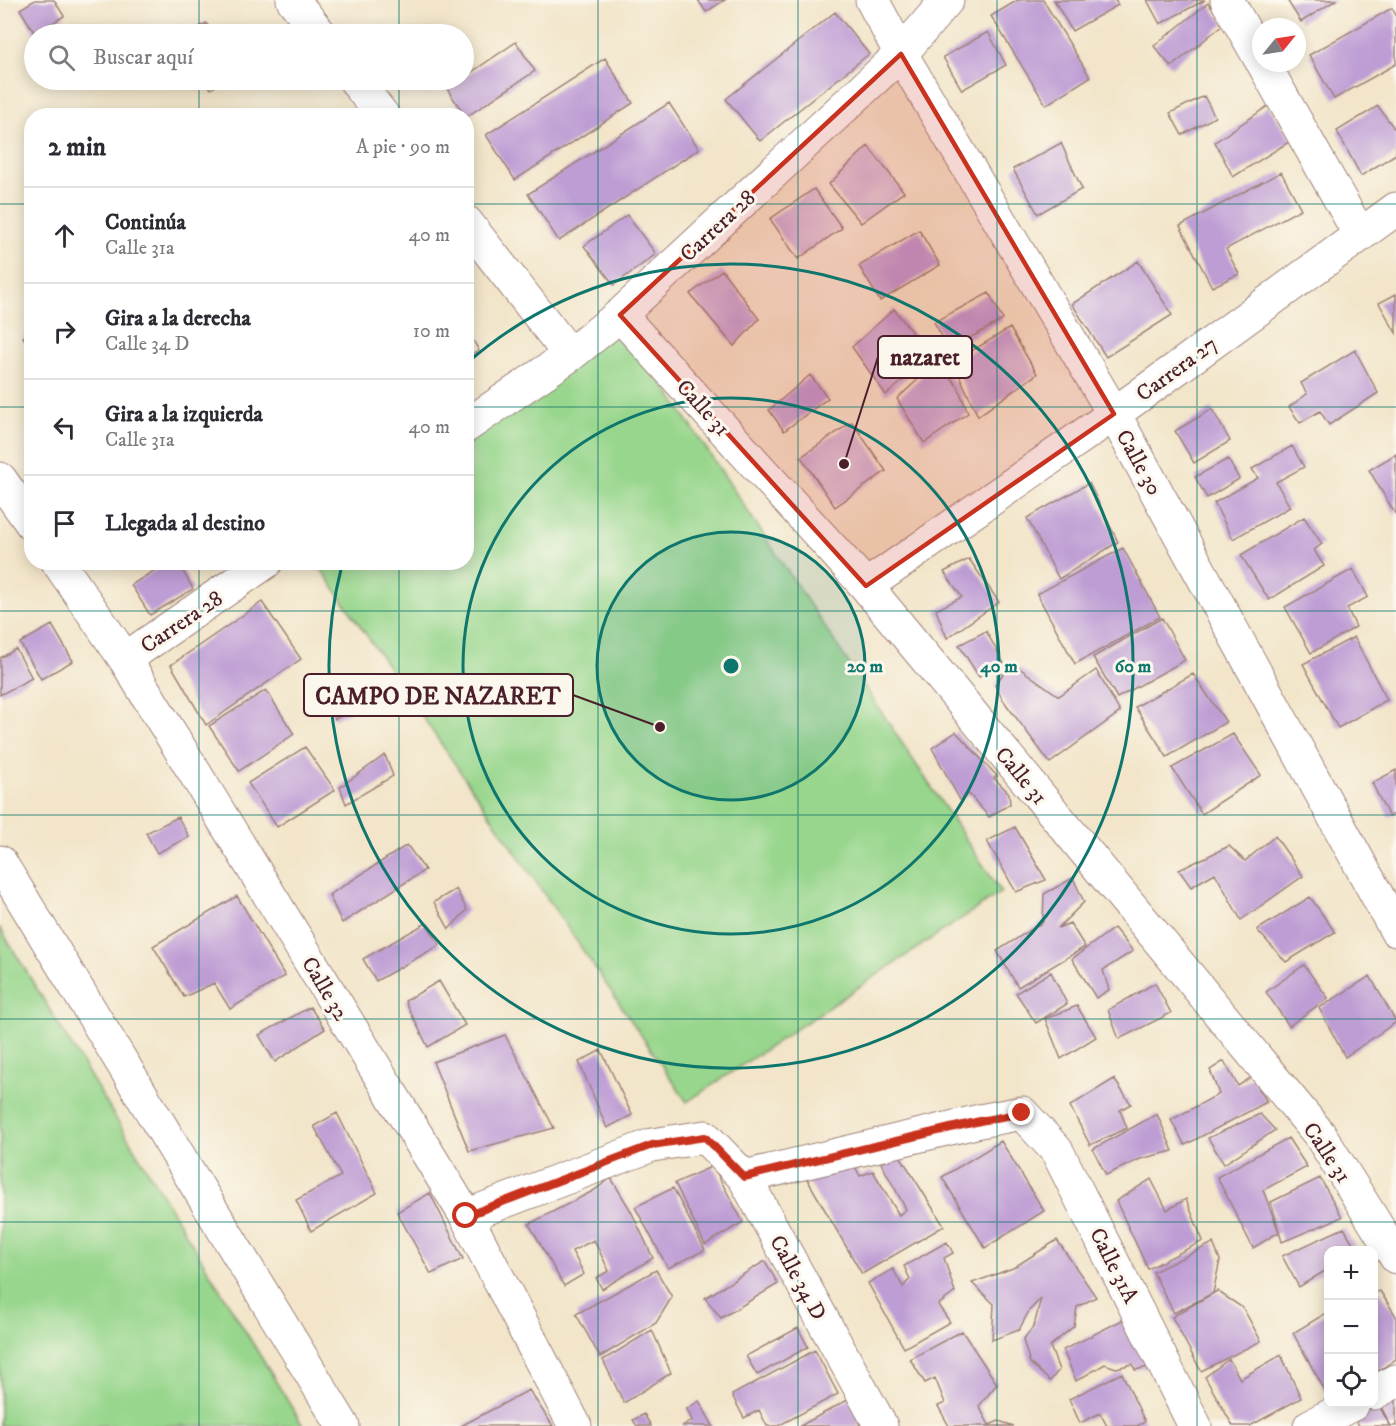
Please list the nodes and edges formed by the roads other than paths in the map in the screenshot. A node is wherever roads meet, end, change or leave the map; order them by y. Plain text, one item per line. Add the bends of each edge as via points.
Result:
1 (293, 0) edge
2 (872, 0) edge
3 (947, 0) edge
4 (1227, 0) edge
5 (312, 24) edge
6 (1252, 44) edge
7 (901, 54) junction
8 (1268, 72) edge
9 (363, 90) edge
10 (377, 108) edge
11 (1396, 209) edge
12 (474, 232) edge
13 (1360, 235) junction
14 (620, 315) junction
15 (570, 355) junction
16 (1114, 414) junction
17 (474, 421) edge
18 (0, 479) edge
19 (24, 513) edge
20 (64, 570) edge
21 (254, 570) edge
22 (866, 586) junction
23 (125, 659) junction
24 (0, 862) edge
25 (1396, 930) edge
26 (744, 1177) junction
27 (466, 1216) junction
28 (1396, 1257) edge
29 (1396, 1381) edge
30 (1378, 1391) edge
31 (1345, 1408) edge
32 (343, 1426) edge
33 (575, 1426) edge
34 (881, 1426) edge
35 (1195, 1426) edge
36 (1311, 1426) edge

1 - 5 street
2 - 7 street, Calle 30
3 - 7 street, Carrera 28
4 - 6 street
7 - 14 street, Carrera 28
7 - 16 street, Calle 30
8 - 13 street
9 - 10 street
11 - 13 street, Carrera 27
12 - 15 street
13 - 16 street, Carrera 27
14 - 15 street, Carrera 28
14 - 22 street, Calle 31
15 - 17 street, Carrera 28
16 - 22 street, Carrera 27
16 - 25 street, Calle 30
18 - 19 street
20 - 23 street, Calle 32
21 - 23 street, Carrera 28
22 - 28 street, Calle 31 via 1320,1135
23 - 27 street, Calle 32
24 - 32 street
26 - 27 street, Calle 34 D via 705,1137 652,1145
26 - 34 street, Calle 34 D
26 - 35 street, Calle 31A via 1022,1113 1057,1151
27 - 33 street, Calle 32
29 - 30 street
31 - 36 street

